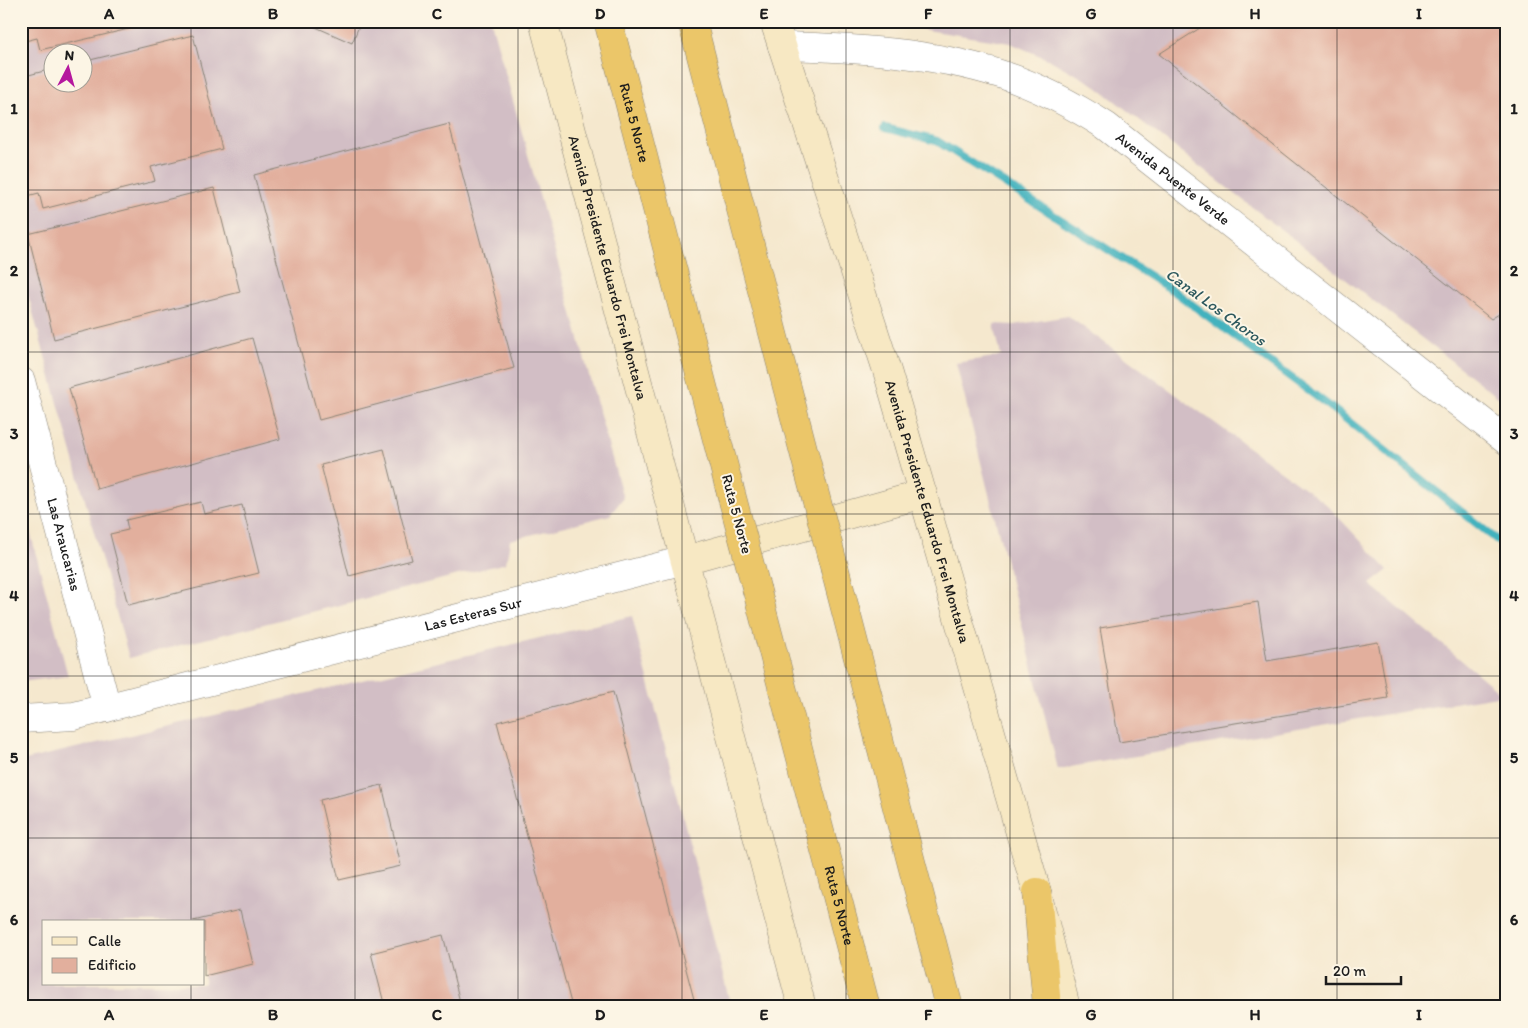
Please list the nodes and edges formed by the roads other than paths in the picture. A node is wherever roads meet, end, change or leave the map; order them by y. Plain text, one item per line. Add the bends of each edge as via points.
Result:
1 (543, 21) edge
2 (608, 21) edge
3 (692, 21) edge
4 (778, 34) edge
5 (21, 381) edge
6 (1507, 441) edge
7 (922, 494) junction
8 (685, 560) junction
9 (107, 708) junction
10 (21, 719) edge
11 (1037, 892) junction
12 (802, 1007) edge
13 (866, 1007) edge
14 (949, 1007) edge
15 (1047, 1007) edge
16 (1066, 1007) edge

1 - 8 main road, Avenida Presidente Eduardo Frei Montalva
2 - 13 highway, Ruta 5 Norte, bridge
3 - 14 highway, bridge
4 - 6 street, Avenida Puente Verde via 838,48 952,61 1020,81 1080,110 1106,126
4 - 7 main road, Avenida Presidente Eduardo Frei Montalva via 864,298
5 - 9 street, Las Araucarias
7 - 8 main road, Las Esteras Sur
7 - 11 main road, Avenida Presidente Eduardo Frei Montalva
8 - 9 street, Las Esteras Sur
8 - 12 main road, Avenida Presidente Eduardo Frei Montalva
9 - 10 street, Las Esteras Sur via 74,716
11 - 15 highway
11 - 16 main road, Avenida Presidente Eduardo Frei Montalva

